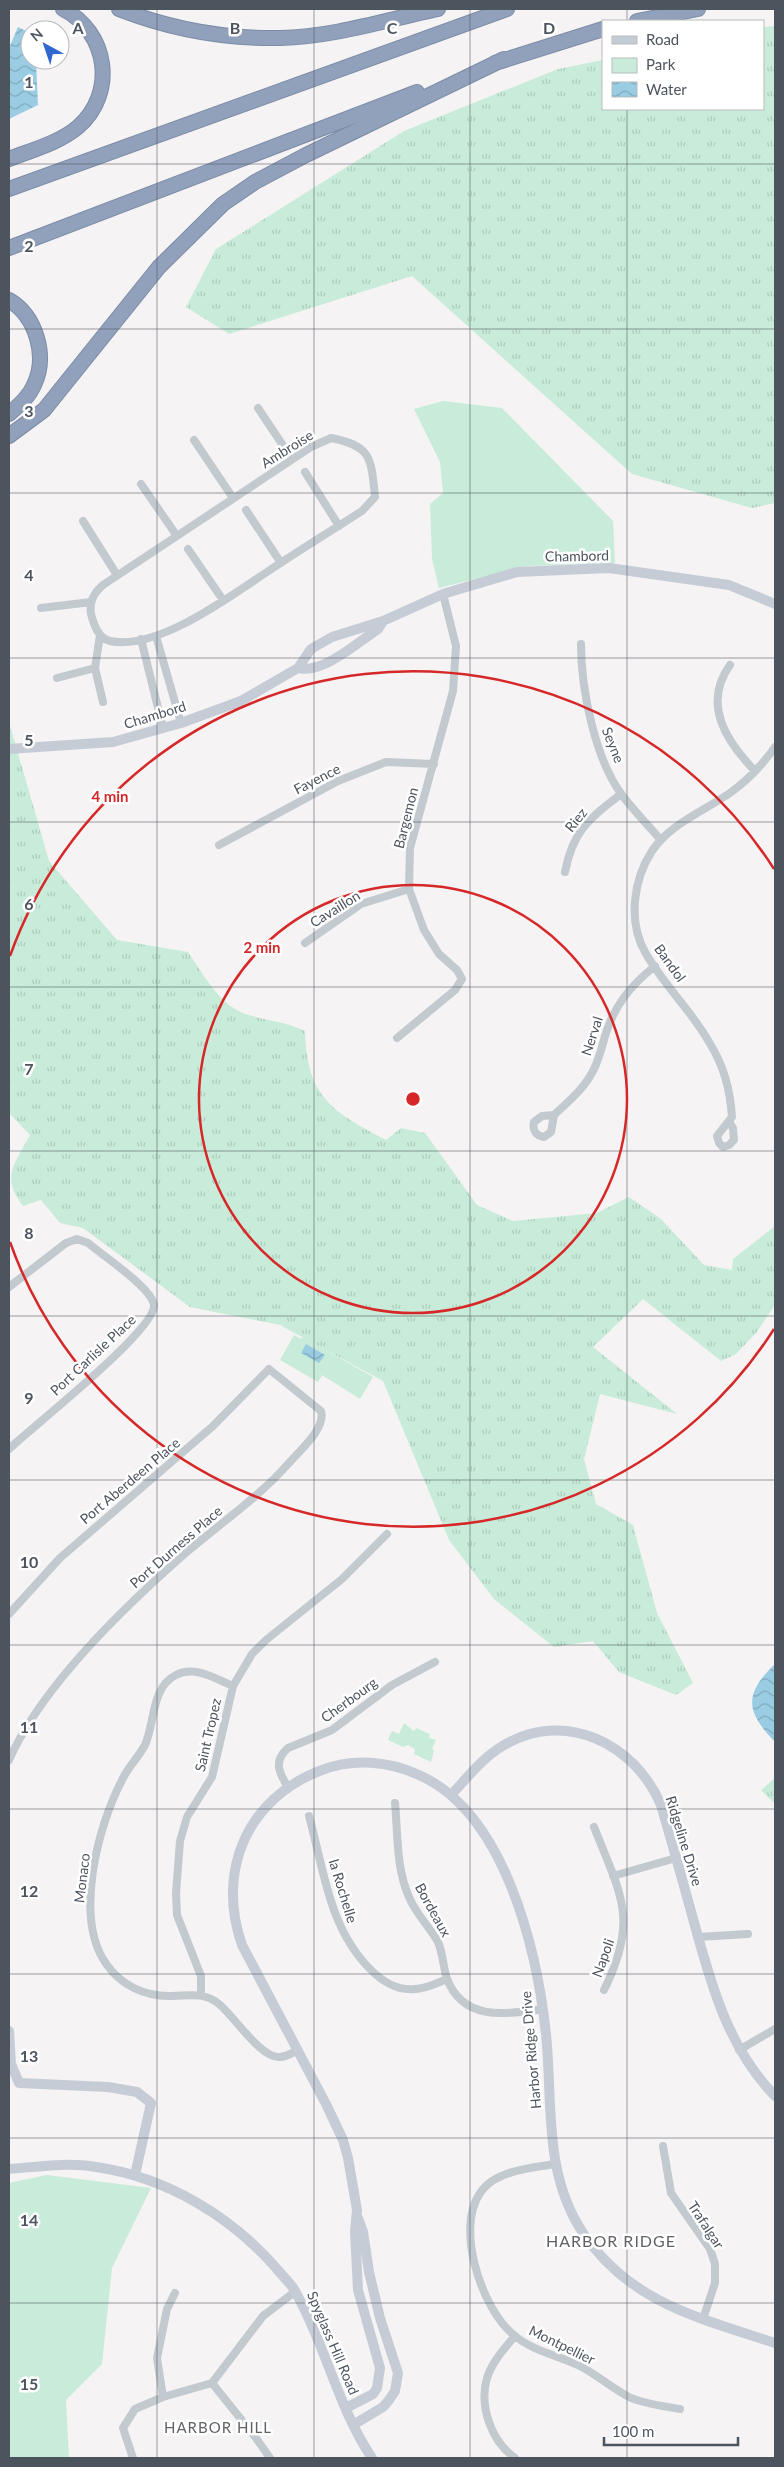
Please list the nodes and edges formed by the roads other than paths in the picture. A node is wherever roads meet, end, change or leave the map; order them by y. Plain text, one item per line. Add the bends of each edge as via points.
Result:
1 (63, 9) edge
2 (119, 9) edge
3 (438, 9) edge
4 (507, 9) edge
5 (698, 9) edge
6 (642, 20) edge
7 (602, 29) edge
8 (504, 59) junction
9 (9, 159) edge
10 (9, 189) edge
11 (9, 248) edge
12 (9, 300) edge
13 (258, 408) dead end
14 (9, 414) edge
15 (9, 436) edge
16 (194, 440) dead end
17 (292, 459) junction
18 (305, 472) dead end
19 (141, 484) dead end
20 (233, 498) junction
21 (246, 510) dead end
22 (83, 521) dead end
23 (339, 526) junction
24 (177, 536) junction
25 (188, 549) dead end
26 (281, 563) junction
27 (117, 575) junction
28 (443, 594) junction
29 (223, 600) junction
30 (91, 602) junction
31 (775, 604) edge
32 (41, 608) dead end
33 (383, 621) junction
34 (100, 635) junction
35 (156, 636) junction
36 (335, 636) junction
37 (141, 639) junction
38 (580, 644) dead end
39 (345, 651) junction
40 (730, 665) dead end
41 (95, 668) junction
42 (302, 669) junction
43 (57, 678) dead end
44 (103, 702) dead end
45 (180, 723) junction
46 (163, 728) junction
47 (775, 747) edge
48 (9, 749) edge
49 (434, 764) junction
50 (755, 772) junction
51 (621, 794) junction
52 (660, 839) junction
53 (219, 845) dead end
54 (565, 872) dead end
55 (409, 889) junction
56 (305, 943) dead end
57 (655, 966) junction
58 (397, 1038) dead end
59 (554, 1115) dead end
60 (729, 1122) dead end
61 (9, 1287) edge
62 (269, 1369) joint
63 (9, 1448) edge
64 (387, 1534) dead end
65 (9, 1614) edge
66 (436, 1662) dead end
67 (233, 1686) junction
68 (9, 1760) edge
69 (288, 1787) junction
70 (451, 1795) junction
71 (395, 1803) dead end
72 (309, 1816) dead end
73 (594, 1827) dead end
74 (676, 1858) junction
75 (613, 1876) junction
76 (748, 1934) dead end
77 (698, 1937) junction
78 (447, 1979) junction
79 (604, 1990) dead end
80 (201, 1995) junction
81 (543, 2009) junction
82 (775, 2029) edge
83 (9, 2031) edge
84 (298, 2050) junction
85 (739, 2050) junction
86 (775, 2096) edge
87 (663, 2146) dead end
88 (554, 2164) junction
89 (9, 2170) edge
90 (135, 2175) junction
91 (357, 2216) junction
92 (296, 2291) junction
93 (175, 2293) dead end
94 (703, 2319) junction
95 (515, 2336) junction
96 (775, 2343) edge
97 (397, 2368) junction
98 (380, 2369) junction
99 (212, 2383) junction
100 (163, 2397) junction
101 (346, 2408) junction
102 (680, 2409) dead end
103 (353, 2425) junction
104 (133, 2458) edge
105 (270, 2458) edge
106 (372, 2458) edge
107 (515, 2458) edge

1 - 9 highway via 79,19 97,43 104,73 100,94 95,107 77,128
2 - 3 highway via 199,32 281,38 333,32
4 - 10 highway
5 - 6 highway
7 - 8 highway
8 - 11 highway
8 - 15 highway via 306,155 222,204 159,267 44,410
12 - 14 highway via 29,319 38,340 40,364 34,385
13 - 17 street
16 - 20 street
17 - 20 street, Ambroise
17 - 23 street, Ambroise via 331,438 353,442 366,452 375,497 362,511
18 - 23 street
19 - 24 street
20 - 24 street, Ambroise
21 - 26 street
22 - 27 street
23 - 26 street, Ambroise
24 - 27 street, Ambroise
25 - 29 street
26 - 29 street, Ambroise
27 - 30 street, Ambroise via 94,594
28 - 31 street, Chambord via 518,572 609,568 729,586
28 - 33 street, Chambord
28 - 49 street, Bargemon via 456,646 454,682
29 - 35 street, Ambroise via 194,619
30 - 32 street
30 - 34 street via 93,623
33 - 36 street, Chambord
33 - 39 street, Chambord via 378,629
34 - 37 street, Ambroise via 109,641
34 - 41 street
35 - 37 street, Ambroise
35 - 45 street
36 - 39 street
36 - 42 street, Chambord via 311,648
37 - 46 street
38 - 51 street, Seyne via 581,672 595,736
39 - 42 street, Chambord via 319,667
40 - 50 street via 720,679 717,697 720,718 728,738
41 - 43 street
41 - 44 street
42 - 45 street, Chambord via 241,701
45 - 46 street, Chambord
46 - 48 street, Chambord via 113,742
47 - 50 street, Bandol
49 - 53 street, Fayence via 386,762 338,781
49 - 55 street, Bargemon via 410,848
50 - 52 street, Bandol via 731,792
51 - 52 street, Seyne
51 - 54 street, Riez via 577,834
52 - 57 street, Bandol via 642,869 634,904 639,936
55 - 56 street, Cavaillon via 360,904
55 - 58 street, Bargemon via 424,930 439,954 462,979 455,990
57 - 59 street, Nerval via 622,997 590,1076
57 - 60 street, Bandol via 694,1018 721,1065 730,1094 732,1117
61 - 63 street, Port Carlisle Place via 66,1242 77,1239 88,1243 124,1273 150,1295 154,1304 152,1315 120,1350
62 - 65 street, Port Aberdeen Place via 213,1426 60,1558
62 - 68 street, Port Durness Place via 321,1411 322,1420 315,1432 264,1489 155,1581 90,1646 35,1716
64 - 67 street, Saint Tropez via 342,1579 266,1640 252,1654
66 - 69 street, Cherbourg via 392,1685 332,1730 288,1748 278,1764 280,1775
67 - 80 street, Saint Tropez via 212,1776 187,1817 180,1841 177,1915 201,1976
67 - 80 street, Monaco via 192,1671 176,1674 163,1685 144,1745 120,1782 92,1878 90,1912 96,1945 116,1975 146,1993
69 - 70 street, Harbor Ridge Drive via 329,1768 370,1763 411,1771
69 - 84 street, Harbor Ridge Drive via 260,1813 242,1843 234,1870 232,1905 242,1945
70 - 74 street, Ridgeline Drive via 478,1765 505,1744 532,1734 549,1732 589,1736 620,1751 645,1775 661,1805
70 - 81 street, Harbor Ridge Drive via 478,1825 502,1867 529,1944
71 - 78 street, Bordeaux via 404,1884 438,1943
72 - 78 street, la Rochelle via 332,1909 345,1938 364,1963 385,1982 404,1989 425,1988
73 - 75 street, Napoli
74 - 75 street
74 - 77 street, Ridgeline Drive
75 - 79 street, Napoli via 622,1904 624,1936 616,1966
76 - 77 street
77 - 85 street, Ridgeline Drive via 720,2009
78 - 81 street, Bordeaux via 464,2001 485,2012 502,2014
80 - 84 street via 223,2007 268,2055 280,2058
81 - 88 street, Harbor Ridge Drive
82 - 85 street
83 - 90 street via 11,2064 19,2084 108,2087 137,2092 151,2103
84 - 91 street, Harbor Ridge Drive via 343,2140
85 - 86 street, Ridgeline Drive
87 - 94 street, Trafalgar via 671,2194 710,2249 715,2264 715,2283
88 - 94 street, Harbor Ridge Drive via 582,2232 609,2265 660,2303
88 - 95 street, Montpellier via 494,2180 479,2195 471,2214 478,2278 495,2312
89 - 90 street, Spyglass Hill Road via 57,2165 95,2166
90 - 92 street, Spyglass Hill Road via 189,2198 230,2223 262,2251
91 - 97 street, Harbor Ridge Drive via 380,2318
91 - 98 street, Harbor Ridge Drive via 358,2290
92 - 99 street via 262,2316
92 - 101 street, Spyglass Hill Road
93 - 100 street via 167,2309 157,2358
94 - 96 street, Harbor Ridge Drive
95 - 102 street, Montpellier via 580,2366 630,2398
95 - 107 street via 493,2366 485,2392 487,2417 492,2430 504,2449
97 - 98 street
97 - 103 street, Harbor Ridge Drive via 397,2381 389,2400
98 - 101 street, Harbor Ridge Drive via 373,2394
99 - 100 street
99 - 105 street
100 - 104 street via 135,2409 123,2428
101 - 103 street, Spyglass Hill Road
103 - 106 street, Spyglass Hill Road

